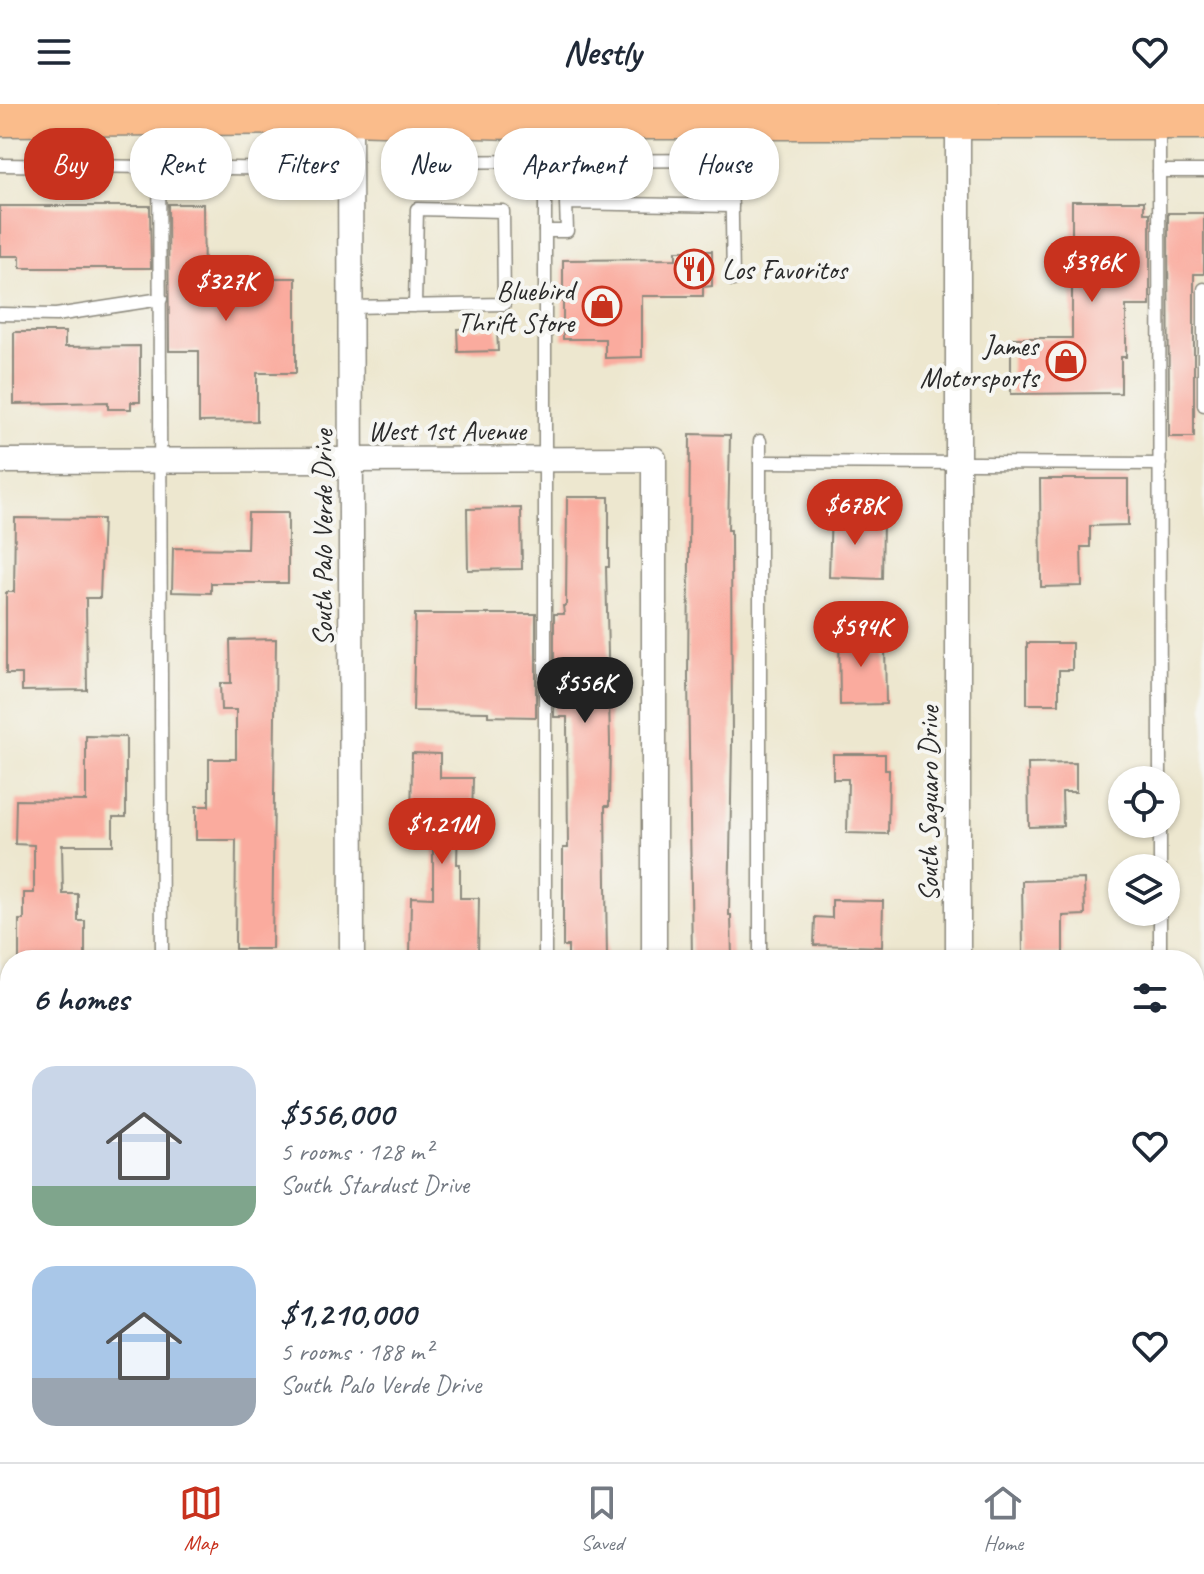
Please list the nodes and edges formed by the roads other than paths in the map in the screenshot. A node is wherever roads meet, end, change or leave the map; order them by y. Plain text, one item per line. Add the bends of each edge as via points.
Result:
1 (898, 112) edge
2 (350, 115) junction
3 (522, 115) edge
4 (159, 116) junction
5 (0, 117) edge
6 (958, 120) junction
7 (1159, 120) junction
8 (1204, 120) edge
9 (159, 128) edge
10 (653, 160) edge
11 (0, 165) edge
12 (130, 166) edge
13 (1159, 171) junction
14 (1204, 171) edge
15 (160, 200) edge
16 (545, 200) edge
17 (732, 206) junction
18 (545, 231) junction
19 (733, 280) dead end
20 (1204, 289) edge
21 (161, 299) junction
22 (415, 306) junction
23 (351, 307) junction
24 (0, 314) edge
25 (1204, 342) edge
26 (1204, 389) edge
27 (1204, 405) edge
28 (760, 441) dead end
29 (545, 460) junction
30 (0, 461) edge
31 (162, 461) junction
32 (352, 461) junction
33 (760, 462) junction
34 (958, 464) junction
35 (1160, 464) junction
36 (1160, 766) edge
37 (1160, 926) edge
38 (162, 950) edge
39 (352, 950) edge
40 (545, 950) edge
41 (654, 950) edge
42 (760, 950) edge
43 (958, 950) edge
44 (1160, 950) edge

1 - 3 main road
1 - 6 main road
2 - 3 main road
2 - 4 main road
2 - 23 street, South Palo Verde Drive
4 - 5 main road
4 - 9 lane
6 - 7 main road
6 - 34 street, South Saguaro Drive
7 - 8 main road
7 - 13 lane
10 - 17 lane via 731,160
11 - 12 lane
13 - 14 lane
13 - 35 lane
15 - 21 lane
16 - 18 lane
17 - 18 lane via 566,203 567,231
17 - 19 lane
18 - 29 lane
20 - 25 lane
21 - 24 lane via 56,315
21 - 31 lane
22 - 22 lane via 504,304 503,211 417,209
22 - 23 lane
23 - 32 street, South Palo Verde Drive
25 - 26 lane
26 - 27 lane
28 - 33 lane
29 - 32 street, West 1st Avenue
29 - 40 lane
29 - 41 street, West 1st Avenue via 654,459
30 - 31 street, West 1st Avenue
31 - 32 street, West 1st Avenue
31 - 38 lane
32 - 39 street, South Palo Verde Drive
33 - 34 lane
33 - 42 lane
34 - 35 lane
34 - 43 street, South Saguaro Drive
35 - 36 lane
37 - 44 lane

